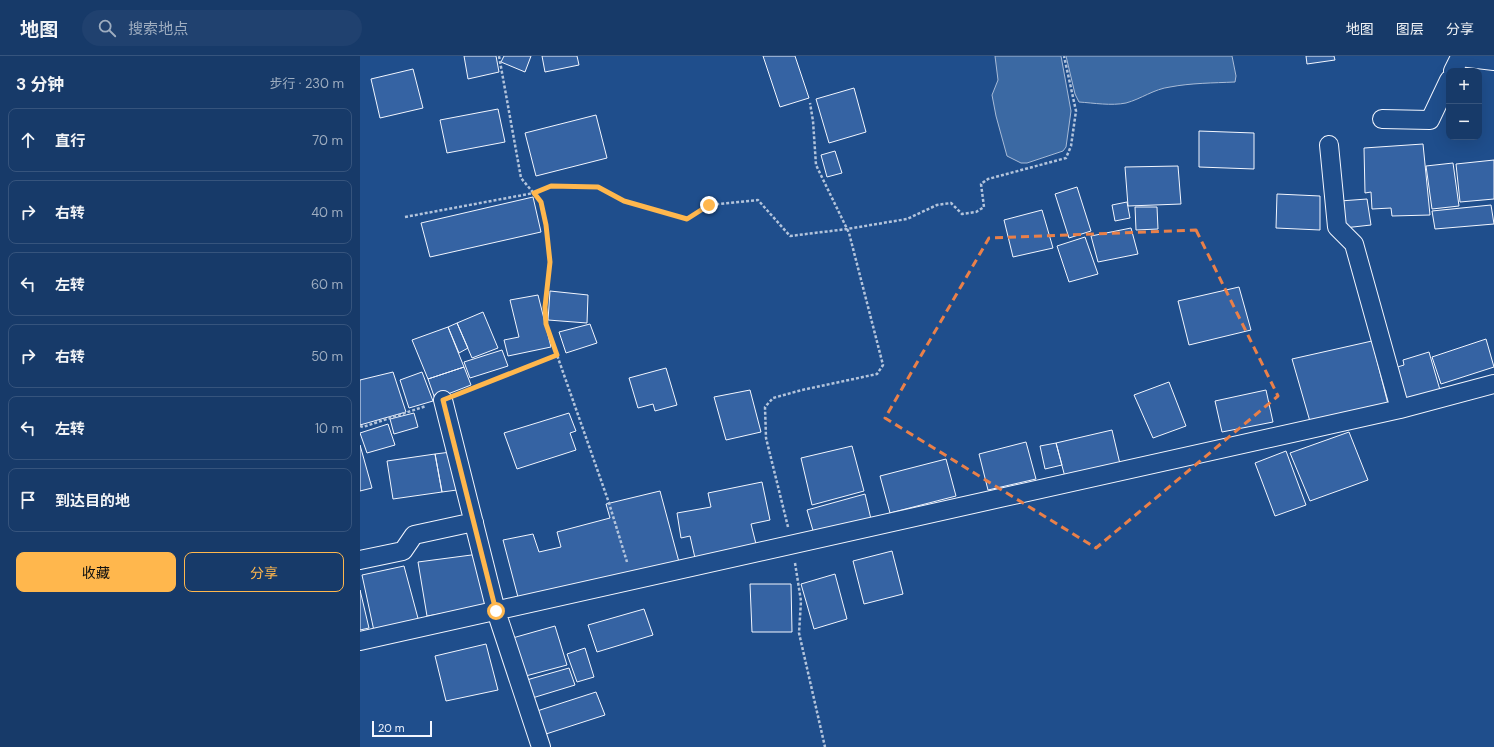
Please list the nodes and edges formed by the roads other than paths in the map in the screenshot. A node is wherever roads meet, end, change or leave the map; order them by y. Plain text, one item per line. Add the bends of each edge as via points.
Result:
1 (1494, 60) edge
2 (1454, 68) edge
3 (1446, 86) edge
4 (1382, 119) dead end
5 (1328, 145) dead end
6 (1494, 384) edge
7 (443, 400) road end
8 (1400, 410) junction
9 (474, 522) junction
10 (360, 560) edge
11 (496, 611) junction
12 (360, 641) edge
13 (541, 747) edge

1 - 2 street via 1460,57
3 - 4 street via 1430,120
5 - 8 street via 1337,227 1354,244
6 - 8 street
7 - 9 street
8 - 11 street
9 - 10 street via 414,535 404,551
9 - 11 street
11 - 12 street
11 - 13 street

